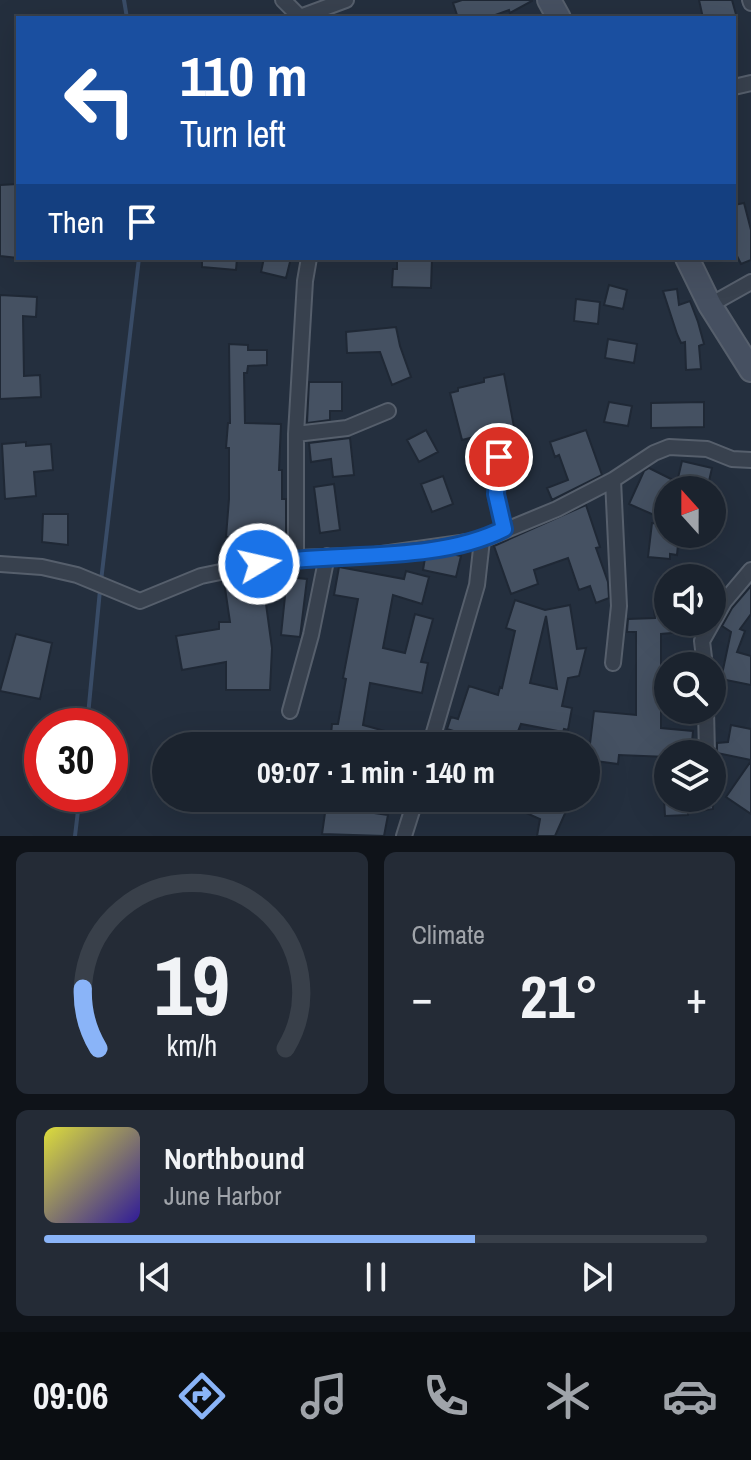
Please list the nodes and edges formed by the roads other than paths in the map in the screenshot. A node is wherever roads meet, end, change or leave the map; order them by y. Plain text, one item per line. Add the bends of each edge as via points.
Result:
1 (283, 0) edge
2 (346, 0) edge
3 (299, 16) edge
4 (303, 16) edge
5 (309, 260) edge
6 (688, 260) edge
7 (751, 282) edge
8 (710, 305) junction
9 (751, 370) edge
10 (388, 411) dead end
11 (296, 434) junction
12 (499, 457) dead end
13 (751, 460) edge
14 (613, 480) junction
15 (504, 529) junction
16 (482, 540) junction
17 (327, 556) junction
18 (296, 558) junction
19 (0, 564) edge
20 (751, 570) edge
21 (703, 652) edge
22 (613, 663) dead end
23 (290, 711) dead end
24 (434, 732) edge
25 (412, 812) edge
26 (404, 836) edge

1 - 3 street
2 - 4 street
5 - 11 street
6 - 8 main road
7 - 8 street
8 - 9 main road
10 - 11 street via 347,428
11 - 18 street
12 - 15 street via 496,494
13 - 14 street via 669,447
14 - 15 street
14 - 22 street via 619,606
15 - 16 street
16 - 17 street
16 - 24 street via 477,585
17 - 18 street
17 - 23 street
18 - 19 street via 201,576 140,601 77,575
20 - 21 street via 724,602 702,641
25 - 26 street

